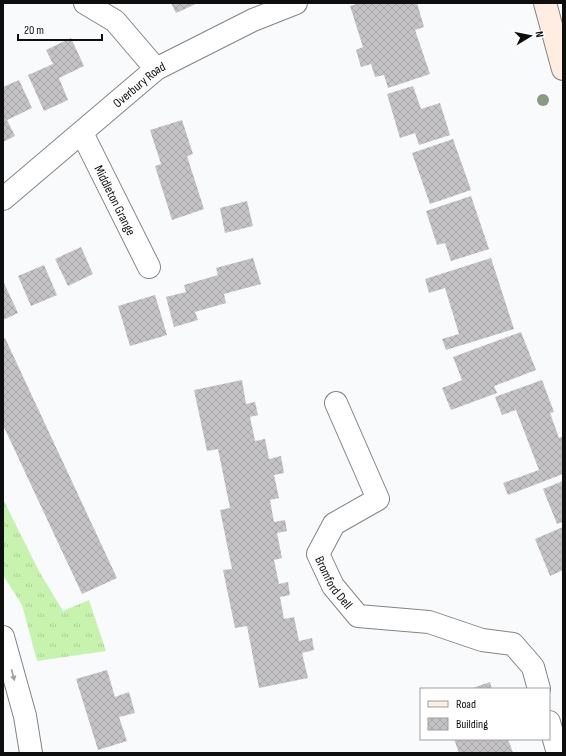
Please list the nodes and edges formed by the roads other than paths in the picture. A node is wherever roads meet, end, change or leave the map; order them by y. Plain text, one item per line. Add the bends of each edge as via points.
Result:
1 (85, 3) edge
2 (296, 3) edge
3 (545, 3) edge
4 (563, 68) edge
5 (156, 69) junction
6 (82, 133) junction
7 (3, 199) edge
8 (149, 267) dead end
9 (336, 403) dead end
10 (3, 638) edge
11 (539, 688) edge
12 (550, 725) edge
13 (32, 753) edge
14 (558, 753) edge

1 - 5 street via 115,21
2 - 5 street, Overbury Road via 253,20
3 - 4 main road
5 - 6 street, Overbury Road
6 - 7 street, Overbury Road
6 - 8 street, Middleton Grange
9 - 11 street, Bromford Dell via 378,499 334,524 318,554 333,586 358,616 429,622 482,640 513,644 533,667
10 -> 13 street via 25,716
12 - 14 street

